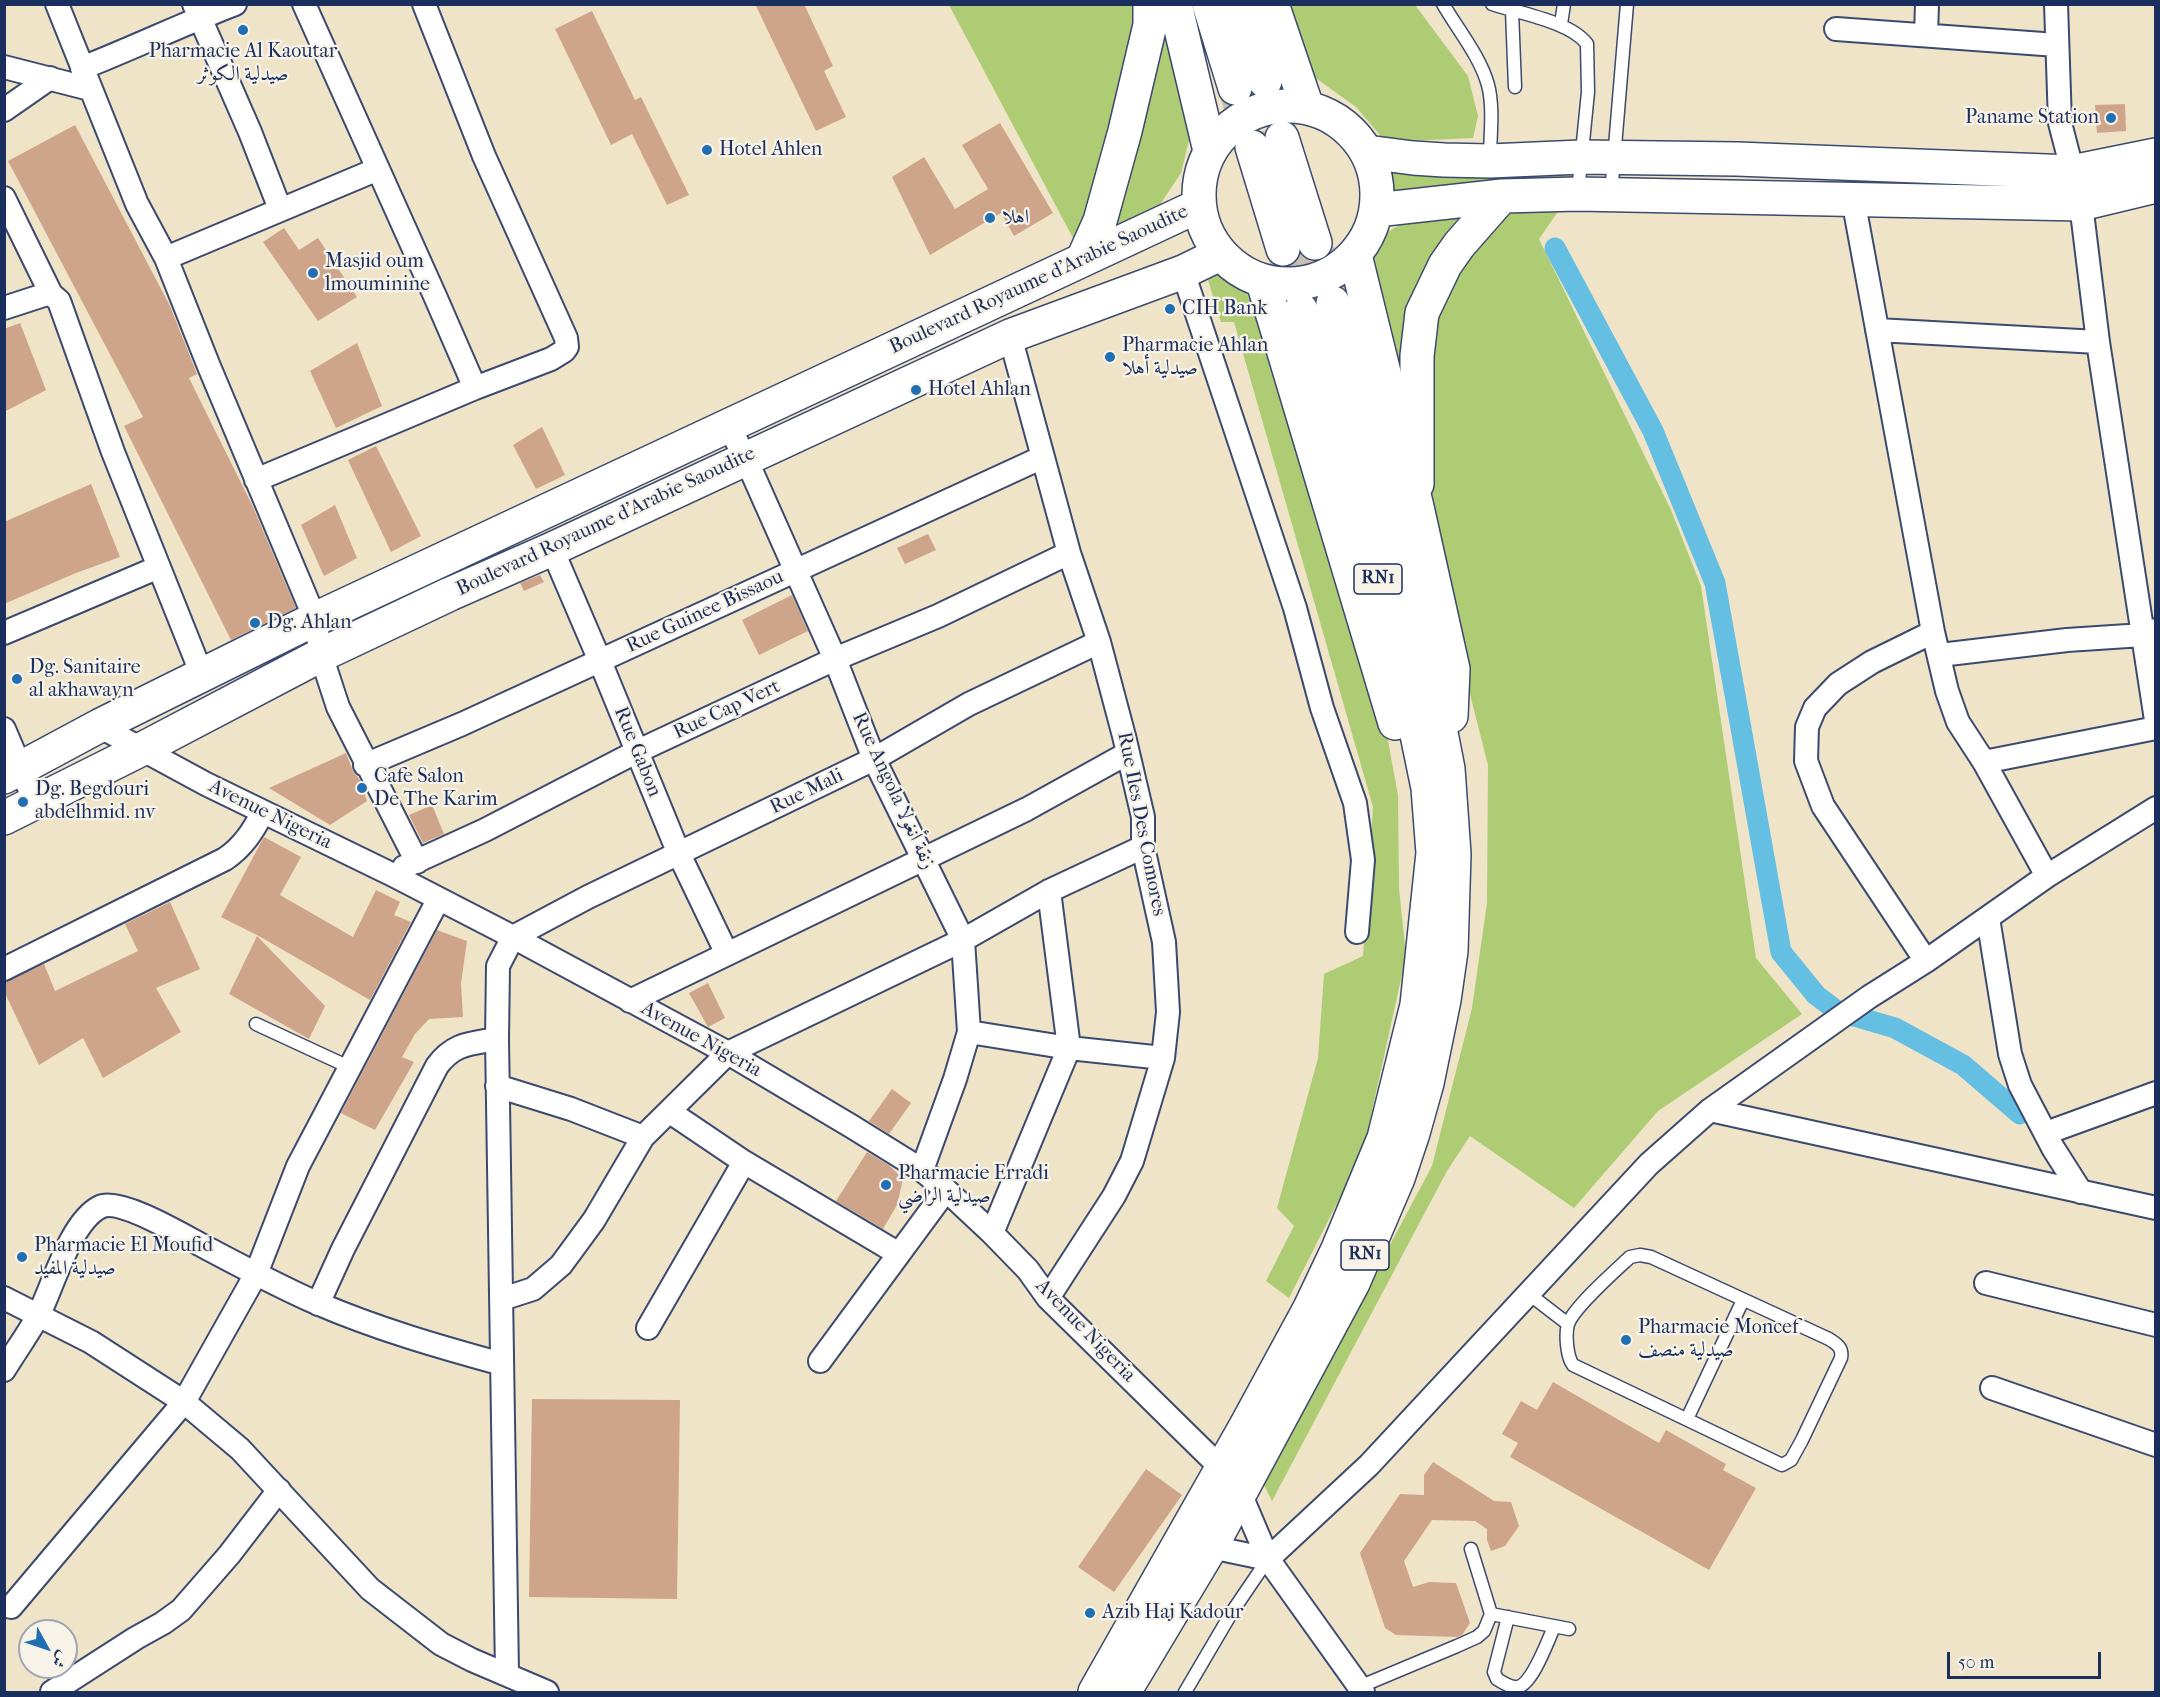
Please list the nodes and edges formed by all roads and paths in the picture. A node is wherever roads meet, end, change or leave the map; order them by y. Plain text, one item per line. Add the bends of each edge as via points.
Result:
1 (57, 4) edge
2 (235, 4) edge
3 (304, 4) edge
4 (424, 4) edge
5 (1150, 4) edge
6 (1175, 4) edge
7 (1209, 4) edge
8 (1241, 4) edge
9 (1272, 4) edge
10 (1443, 4) edge
11 (1492, 4) edge
12 (1564, 4) edge
13 (1627, 4) edge
14 (1927, 4) edge
15 (2056, 4) edge
16 (197, 11) edge
17 (1512, 11) junction
18 (1561, 24) junction
19 (1836, 29) dead end
20 (1926, 35) junction
21 (2057, 45) junction
22 (4, 67) edge
23 (50, 78) junction
24 (86, 79) junction
25 (1515, 87) dead end
26 (1307, 107) junction
27 (4, 111) edge
28 (1210, 151) junction
29 (1367, 152) junction
30 (2156, 155) edge
31 (1581, 157) junction
32 (1613, 158) junction
33 (1490, 161) junction
34 (378, 169) junction
35 (2073, 172) junction
36 (2156, 186) edge
37 (1578, 194) junction
38 (1611, 195) junction
39 (1502, 196) junction
40 (4, 198) edge
41 (1853, 199) junction
42 (2081, 204) junction
43 (1198, 206) junction
44 (280, 209) junction
45 (1376, 210) junction
46 (1315, 243) tunnel mouth
47 (1283, 249) tunnel mouth
48 (1220, 254) junction
49 (1354, 255) junction
50 (166, 258) junction
51 (1083, 260) junction
52 (1183, 272) junction
53 (1263, 282) junction
54 (51, 294) junction
55 (1333, 303) tunnel mouth
56 (4, 308) edge
57 (1301, 310) tunnel mouth
58 (1877, 330) junction
59 (1010, 336) junction
60 (2098, 342) junction
61 (475, 388) junction
62 (728, 425) junction
63 (1043, 457) junction
64 (746, 459) junction
65 (256, 480) junction
66 (1417, 507) junction
67 (552, 549) junction
68 (1069, 553) junction
69 (159, 567) junction
70 (795, 570) junction
71 (315, 620) junction
72 (1933, 632) junction
73 (2149, 632) edge
74 (4, 633) edge
75 (1099, 642) junction
76 (321, 655) junction
77 (1940, 655) junction
78 (835, 659) junction
79 (600, 661) junction
80 (202, 675) junction
81 (2156, 720) edge
82 (99, 726) junction
83 (2156, 728) edge
84 (4, 729) edge
85 (142, 749) junction
86 (636, 753) junction
87 (1128, 753) junction
88 (874, 759) junction
89 (1984, 762) junction
90 (365, 765) junction
91 (1448, 769) junction
92 (12, 773) edge
93 (16, 807) edge
94 (2156, 808) edge
95 (263, 812) junction
96 (1143, 847) junction
97 (1433, 853) junction
98 (679, 854) junction
99 (925, 858) junction
100 (417, 862) junction
101 (388, 873) junction
102 (2047, 876) junction
103 (1049, 891) junction
104 (438, 900) junction
105 (1988, 918) junction
106 (1357, 932) dead end
107 (513, 937) junction
108 (963, 940) junction
109 (727, 954) junction
110 (1926, 961) junction
111 (4, 969) edge
112 (630, 1001) junction
113 (256, 1024) dead end
114 (969, 1032) junction
115 (497, 1039) junction
116 (1070, 1048) junction
117 (728, 1053) junction
118 (1163, 1058) junction
119 (349, 1067) junction
120 (497, 1086) junction
121 (2156, 1093) edge
122 (1710, 1110) junction
123 (670, 1112) junction
124 (2046, 1133) junction
125 (643, 1137) junction
126 (744, 1162) junction
127 (922, 1170) junction
128 (946, 1190) junction
129 (2081, 1192) junction
130 (2156, 1208) edge
131 (992, 1233) junction
132 (899, 1254) junction
133 (256, 1274) junction
134 (1986, 1283) dead end
135 (1529, 1294) junction
136 (4, 1298) edge
137 (1048, 1298) junction
138 (502, 1299) junction
139 (1743, 1300) junction
140 (318, 1304) junction
141 (38, 1315) junction
142 (1568, 1324) junction
143 (2156, 1325) edge
144 (648, 1328) dead end
145 (820, 1361) dead end
146 (502, 1364) junction
147 (4, 1370) edge
148 (1992, 1388) dead end
149 (184, 1402) junction
150 (1687, 1419) junction
151 (2156, 1445) edge
152 (1231, 1481) junction
153 (279, 1490) junction
154 (1211, 1547) junction
155 (1471, 1549) dead end
156 (1268, 1559) junction
157 (11, 1607) dead end
158 (1491, 1614) junction
159 (1508, 1617) junction
160 (1554, 1627) junction
161 (1569, 1629) dead end
162 (507, 1674) junction
163 (1361, 1690) edge
164 (52, 1692) edge
165 (547, 1692) edge
166 (1095, 1692) edge
167 (1124, 1692) edge
168 (1185, 1692) edge

1 - 24 street
2 - 16 street
3 - 34 street
4 - 61 street via 484,156 567,343 564,351 551,359
5 - 51 main road via 1150,25 1125,131 1100,221
6 - 28 main road
7 - 8 main road via 1250,85
9 - 26 main road
10 - 33 lane via 1476,57 1488,85
11 - 17 lane
12 - 18 lane
13 - 32 lane
14 - 20 street
15 - 21 street
16 - 24 street
16 - 44 street
17 - 18 lane
17 - 25 lane
18 - 31 lane via 1583,38 1589,50
19 - 20 street
20 - 21 street
21 - 35 street via 2060,123
22 - 23 street
23 - 24 street
23 - 27 street
24 - 50 street via 137,204
26 - 28 main road via 1279,106 1251,113 1227,129
26 - 29 main road via 1338,121
28 - 43 main road via 1200,177
29 - 33 main road
29 - 45 main road via 1376,179
30 - 35 main road
31 - 32 main road
31 - 33 main road
31 - 37 lane
32 - 35 main road
32 - 38 lane
34 - 44 street
34 - 61 street
35 - 42 street
36 - 42 main road
37 - 38 main road
37 - 39 main road
38 - 41 main road
39 - 45 main road
39 - 66 main road via 1459,245 1422,313
40 - 54 street
41 - 42 main road
41 - 58 street
42 - 60 street
43 - 48 main road via 1206,232
43 - 51 main road, Boulevard Royaume d'Arabie Saoudite
44 - 50 street
45 - 49 main road via 1368,234
46 - 47 main road via 1267,142
48 - 52 main road, Boulevard Royaume d'Arabie Saoudite
48 - 53 main road via 1240,271
49 - 53 main road via 1336,271 1313,281 1288,285
49 - 66 main road
50 - 65 street
51 - 62 main road, Boulevard Royaume d'Arabie Saoudite
52 - 59 main road, Boulevard Royaume d'Arabie Saoudite
52 - 106 street via 1292,597 1322,708 1355,803 1363,860
53 - 97 main road
54 - 56 street
54 - 69 street via 59,301
55 - 91 main road, RN1 via 1410,573
57 - 97 main road, RN1 via 1400,652 1428,788
58 - 60 street
58 - 72 street
59 - 63 street, Rue Iles Des Comores
59 - 64 main road, Boulevard Royaume d'Arabie Saoudite
60 - 73 street
61 - 65 street
62 - 64 street, Rue Angola زنقة أنغولا
62 - 71 main road, Boulevard Royaume d'Arabie Saoudite
63 - 68 street, Rue Iles Des Comores
63 - 70 street, Rue Guinee Bissaou
64 - 67 main road, Boulevard Royaume d'Arabie Saoudite
64 - 70 street, Rue Angola زنقة أنغولا
65 - 71 street
66 - 91 main road via 1453,669
67 - 76 main road, Boulevard Royaume d'Arabie Saoudite
67 - 79 street, Rue Gabon
68 - 75 street, Rue Iles Des Comores
68 - 78 street, Rue Cap Vert via 938,616
69 - 74 street
69 - 80 street
70 - 78 street, Rue Angola زنقة أنغولا
70 - 79 street, Rue Guinee Bissaou
71 - 76 street
71 - 80 main road, Boulevard Royaume d'Arabie Saoudite
72 - 77 street
72 - 110 street via 1838,684 1815,708 1807,727 1806,749 1806,761 1823,806
73 - 77 street
73 - 81 street
75 - 87 street, Rue Iles Des Comores
75 - 88 street, Rue Mali via 969,704
76 - 85 main road, Boulevard Royaume d'Arabie Saoudite
76 - 90 street via 338,707
77 - 89 street via 1958,722
78 - 86 street, Rue Cap Vert
78 - 88 street, Rue Angola زنقة أنغولا
79 - 86 street, Rue Gabon
79 - 90 street, Rue Guinee Bissaou
80 - 82 main road, Boulevard Royaume d'Arabie Saoudite
82 - 85 street, Avenue Nigeria
82 - 92 main road, Boulevard Royaume d'Arabie Saoudite
83 - 89 street
84 - 92 street
85 - 93 main road, Boulevard Royaume d'Arabie Saoudite
85 - 95 street, Avenue Nigeria
86 - 98 street, Rue Gabon
86 - 100 street, Rue Cap Vert
87 - 96 street, Rue Iles Des Comores via 1143,818
87 - 99 street via 1027,809
88 - 98 street, Rue Mali
88 - 99 street, Rue Angola زنقة أنغولا
89 - 102 street
90 - 100 street
91 - 152 main road, RN1 via 1454,854 1451,951 1427,1083 1398,1178 1358,1273 1298,1389
92 - 93 street
94 - 102 street
95 - 101 street, Avenue Nigeria
95 - 111 street via 251,834 225,859
96 - 103 street
96 - 118 street, Rue Iles Des Comores via 1164,942 1168,1012
97 - 152 main road, RN1 via 1417,1005 1384,1138 1356,1209
98 - 107 street, Rue Mali
98 - 109 street, Rue Gabon
99 - 108 street, Rue Angola زنقة أنغولا
99 - 109 street
100 - 101 street, Rue Cap Vert
101 - 104 street, Avenue Nigeria
102 - 105 street
103 - 108 street
103 - 116 street
104 - 107 street, Avenue Nigeria
104 - 119 street
105 - 110 street
105 - 124 street via 2010,1053 2020,1085
107 - 112 street, Avenue Nigeria
107 - 115 street via 498,966
108 - 114 street, Rue Angola زنقة أنغولا
108 - 117 street
109 - 112 street
110 - 122 street
112 - 117 street, Avenue Nigeria
113 - 119 lane
114 - 116 street
114 - 127 street, Rue Angola زنقة أنغولا
115 - 120 street
115 - 140 street via 460,1046 437,1066
116 - 118 street
116 - 131 street
117 - 123 street
117 - 127 street, Avenue Nigeria
118 - 137 street, Rue Iles Des Comores via 1132,1161
119 - 133 street via 298,1166
120 - 125 street
120 - 138 street
121 - 124 street
122 - 129 street
122 - 135 street via 1649,1164
123 - 125 street
123 - 126 street
124 - 129 street
125 - 138 street via 594,1220 561,1265 533,1289
126 - 132 street
126 - 144 street
127 - 128 street, Avenue Nigeria
128 - 131 street, Avenue Nigeria
128 - 132 street
129 - 130 street
131 - 137 street, Avenue Nigeria via 1028,1270
132 - 145 street
133 - 140 street
133 - 141 street via 145,1216 102,1205 88,1214 76,1233
133 - 149 street
134 - 143 street
135 - 142 lane
135 - 156 street via 1369,1465
136 - 141 street
137 - 152 street, Avenue Nigeria
138 - 146 street
139 - 142 lane via 1640,1255 1630,1257
139 - 150 lane
139 - 150 lane via 1839,1345 1842,1353 1802,1440 1791,1460 1782,1465
140 - 146 street via 406,1336
141 - 147 street
141 - 149 street via 92,1342
142 - 150 lane via 1567,1356 1573,1365
146 - 162 street
148 - 151 street
149 - 153 street via 240,1449
149 - 157 street
152 - 154 main road, RN1
152 - 156 street
152 - 166 main road, RN1
153 - 162 street via 350,1570 394,1609 441,1644
153 - 164 street via 181,1610
154 - 156 street
154 - 167 main road, RN1
155 - 158 lane
156 - 163 street
156 - 168 lane
158 - 159 lane
158 - 163 lane via 1478,1637
159 - 160 lane
159 - 160 lane via 1494,1672 1497,1679 1512,1687 1519,1687 1529,1678
160 - 161 lane
162 - 165 street

